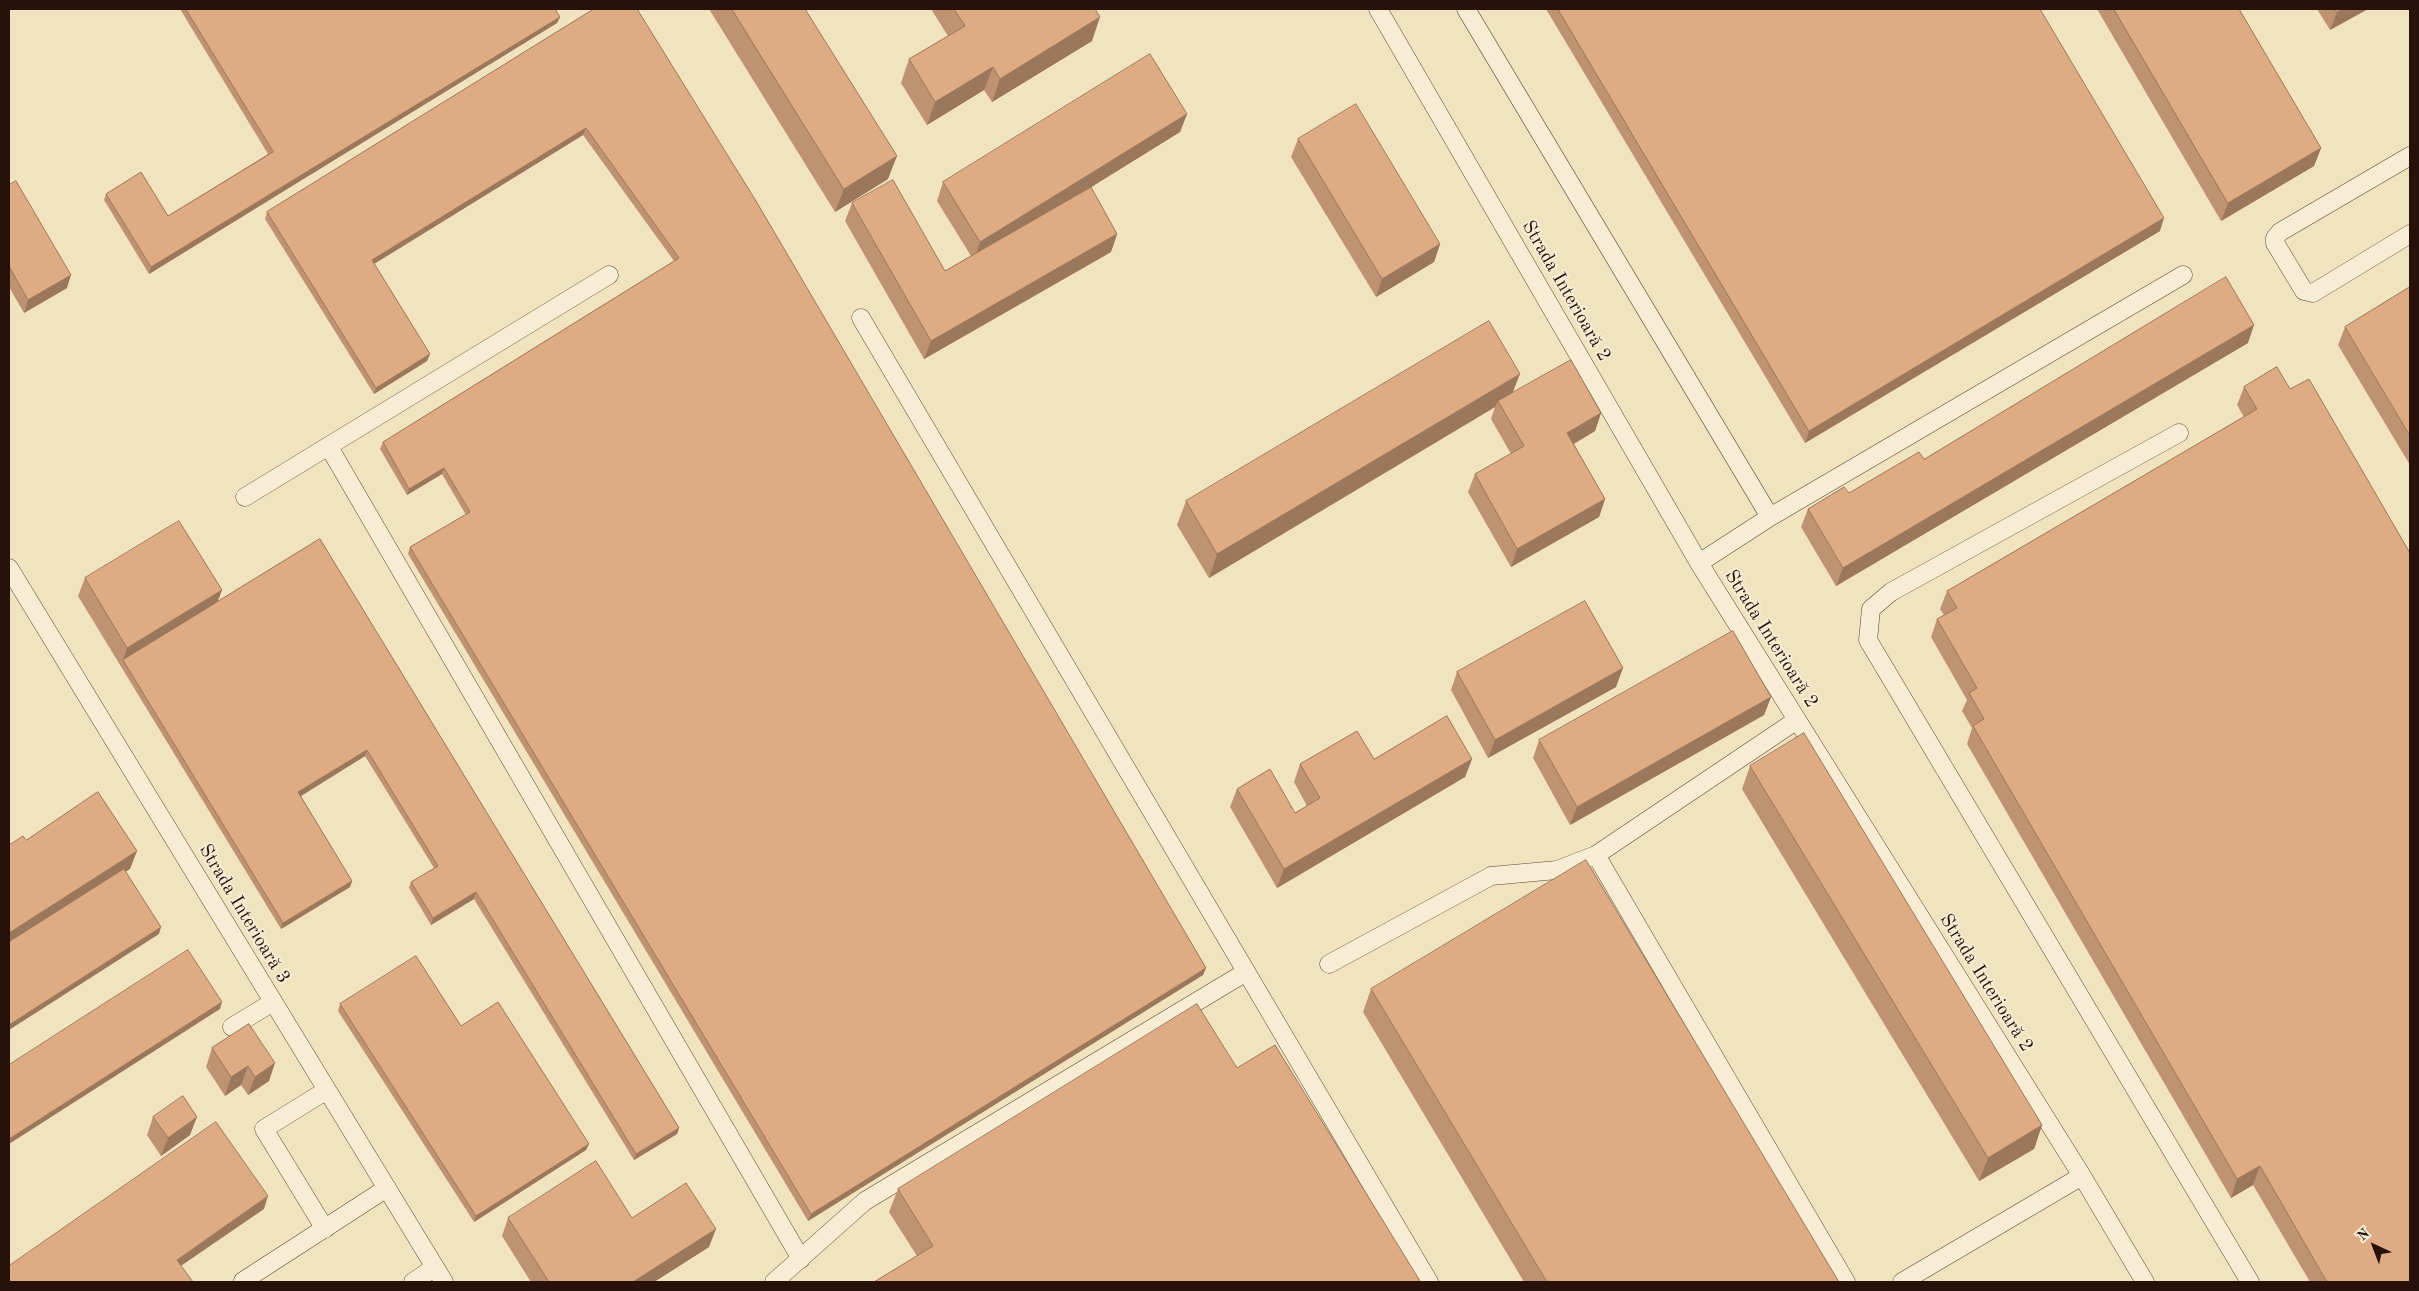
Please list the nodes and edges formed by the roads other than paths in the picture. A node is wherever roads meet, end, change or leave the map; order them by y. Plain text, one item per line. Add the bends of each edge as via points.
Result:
1 (1378, 9) edge
2 (1466, 9) edge
3 (2410, 156) edge
4 (2410, 234) edge
5 (609, 275) dead end
6 (2183, 275) dead end
7 (861, 318) dead end
8 (2179, 433) dead end
9 (329, 446) junction
10 (245, 497) dead end
11 (1770, 518) junction
12 (1699, 563) junction
13 (9, 568) edge
14 (1797, 720) junction
15 (1596, 855) junction
16 (1330, 964) dead end
17 (1246, 972) junction
18 (273, 1002) junction
19 (232, 1027) dead end
20 (327, 1090) junction
21 (2082, 1176) junction
22 (387, 1188) junction
23 (325, 1229) junction
24 (801, 1259) junction
25 (435, 1267) junction
26 (243, 1281) edge
27 (413, 1282) edge
28 (444, 1282) edge
29 (774, 1282) edge
30 (1429, 1282) edge
31 (1846, 1282) edge
32 (1902, 1282) edge
33 (2145, 1282) edge
34 (2250, 1282) edge

1 - 12 lane, Strada Interioară 2
2 - 11 lane
3 - 4 lane via 2280,232 2275,243 2304,291 2313,293
5 - 9 lane
6 - 11 lane
7 - 17 lane
8 - 34 lane via 1891,592 1872,608 1868,640
9 - 10 lane
9 - 24 lane
11 - 12 lane
12 - 14 lane, Strada Interioară 2
13 - 18 lane, Strada Interioară 3
14 - 15 lane
14 - 21 lane, Strada Interioară 2
15 - 16 lane via 1557,870 1491,876
15 - 31 lane
17 - 24 lane via 865,1201
17 - 30 lane
18 - 19 lane
18 - 20 lane, Strada Interioară 3
20 - 22 lane, Strada Interioară 3
20 - 23 lane via 264,1129
21 - 32 lane
21 - 33 lane, Strada Interioară 2
22 - 23 lane
22 - 25 lane, Strada Interioară 3
23 - 26 lane
24 - 29 lane
25 - 27 lane
25 - 28 lane, Strada Interioară 3

